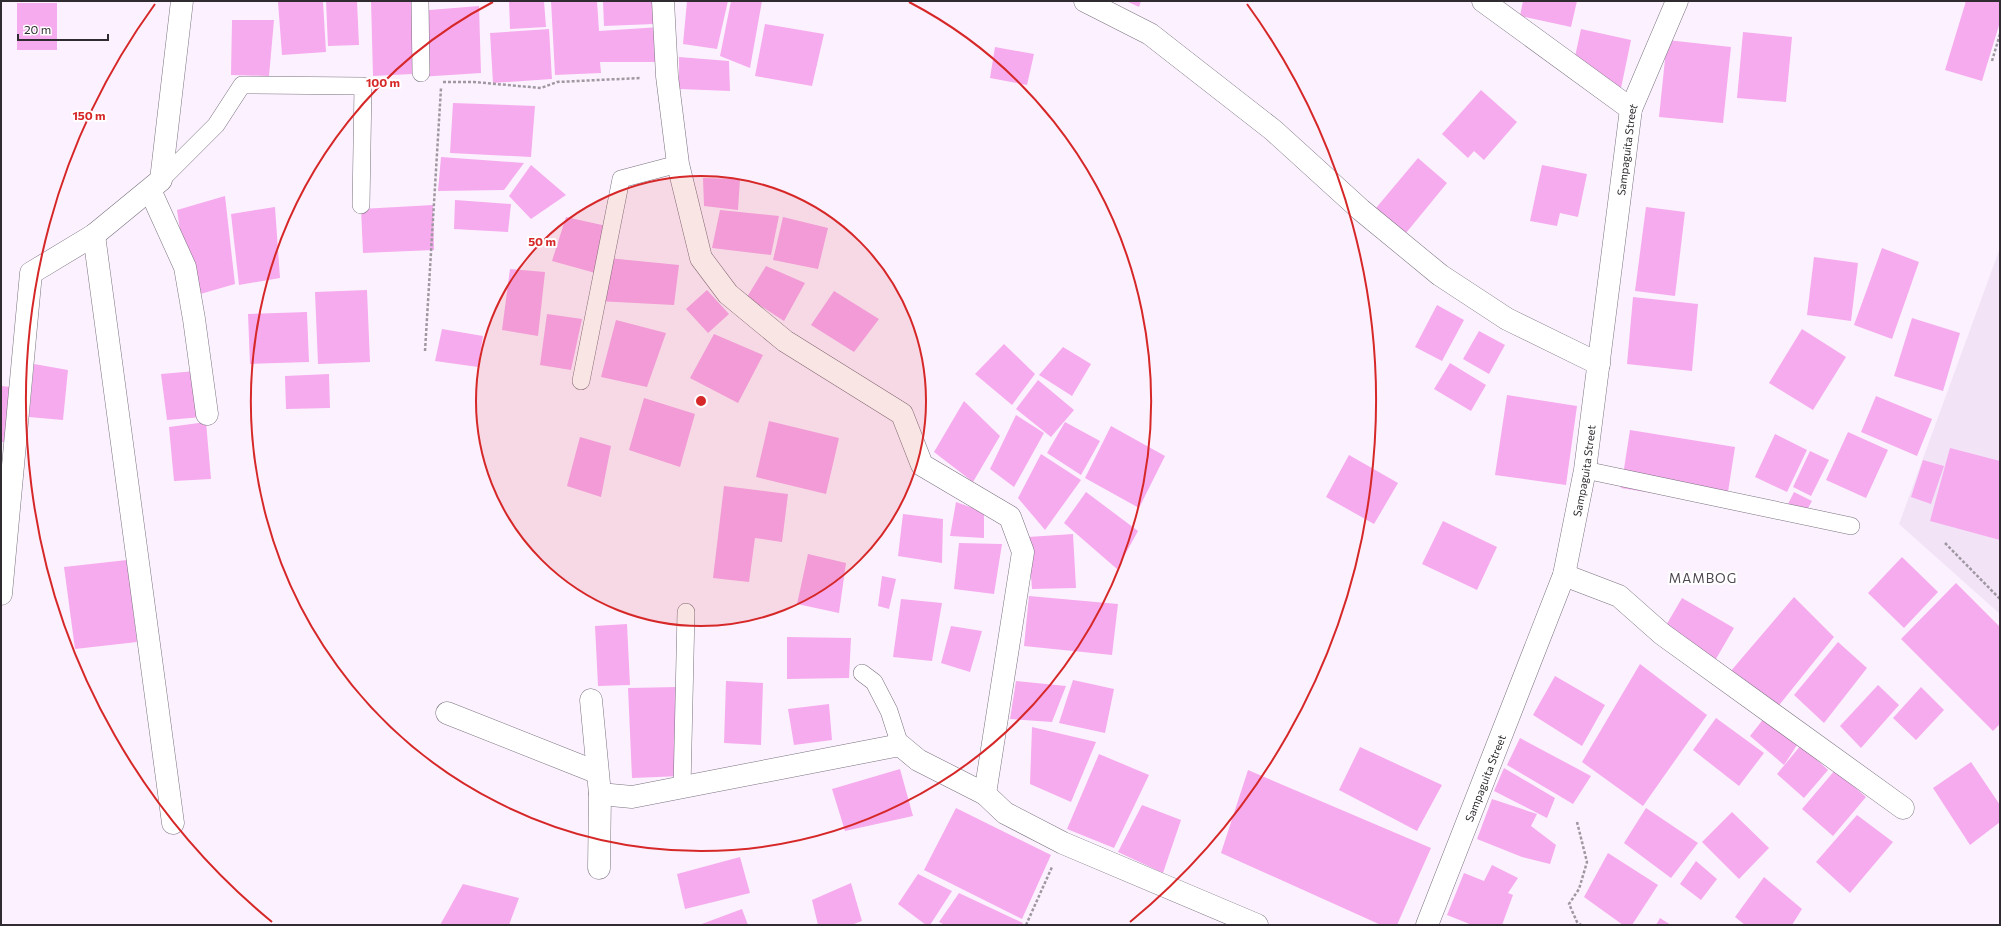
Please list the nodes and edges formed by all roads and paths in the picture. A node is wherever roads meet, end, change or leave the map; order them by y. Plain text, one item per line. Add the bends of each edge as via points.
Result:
1 (182, 1) edge
2 (420, 1) edge
3 (663, 1) edge
4 (1085, 1) edge
5 (1483, 1) edge
6 (1677, 1) edge
7 (2000, 34) edge
8 (1992, 61) dead end
9 (421, 73) dead end
10 (666, 76) junction
11 (405, 82) dead end
12 (363, 86) junction
13 (1631, 109) junction
14 (678, 164) junction
15 (155, 185) junction
16 (361, 205) dead end
17 (94, 235) junction
18 (425, 351) dead end
19 (1599, 364) junction
20 (581, 381) dead end
21 (207, 414) dead end
22 (1585, 470) junction
23 (1851, 526) dead end
24 (1945, 542) dead end
25 (1564, 575) junction
26 (1, 594) edge
27 (2000, 599) edge
28 (686, 612) dead end
29 (862, 673) dead end
30 (591, 700) dead end
31 (447, 713) dead end
32 (900, 745) junction
33 (596, 772) junction
34 (682, 788) junction
35 (600, 794) junction
36 (985, 794) junction
37 (1903, 808) dead end
38 (1577, 822) dead end
39 (173, 823) dead end
40 (1063, 843) junction
41 (599, 868) dead end
42 (1026, 925) edge
43 (1257, 925) edge
44 (1427, 925) edge
45 (1581, 925) edge

1 - 15 street
2 - 9 lane
3 - 10 street
4 - 19 street via 1150,34 1274,130 1360,210 1440,275 1506,318
5 - 13 street
6 - 13 street, Sampaguita Street
7 - 8 path
10 - 14 street
10 - 18 path via 557,82 541,88 441,82
11 - 12 path
12 - 15 lane via 242,85 216,125
12 - 16 lane
13 - 19 street, Sampaguita Street
14 - 20 lane via 621,179
14 - 36 street via 701,258 728,294 785,341 902,414 922,465 1010,517 1023,552
15 - 17 street
15 - 21 street via 185,267
17 - 26 street via 31,273
17 - 39 street
19 - 22 street, Sampaguita Street
22 - 23 lane
22 - 25 street, Sampaguita Street
24 - 27 path
25 - 37 street via 1619,596 1662,634
25 - 44 street, Sampaguita Street
28 - 34 lane
29 - 32 lane via 874,682 889,711
30 - 33 street
31 - 33 street
32 - 34 street
32 - 36 street via 918,760
33 - 35 street
34 - 35 street via 632,797
35 - 41 street
36 - 40 street via 1005,813
38 - 45 path via 1587,862 1579,889 1569,904
40 - 42 path
40 - 43 street

